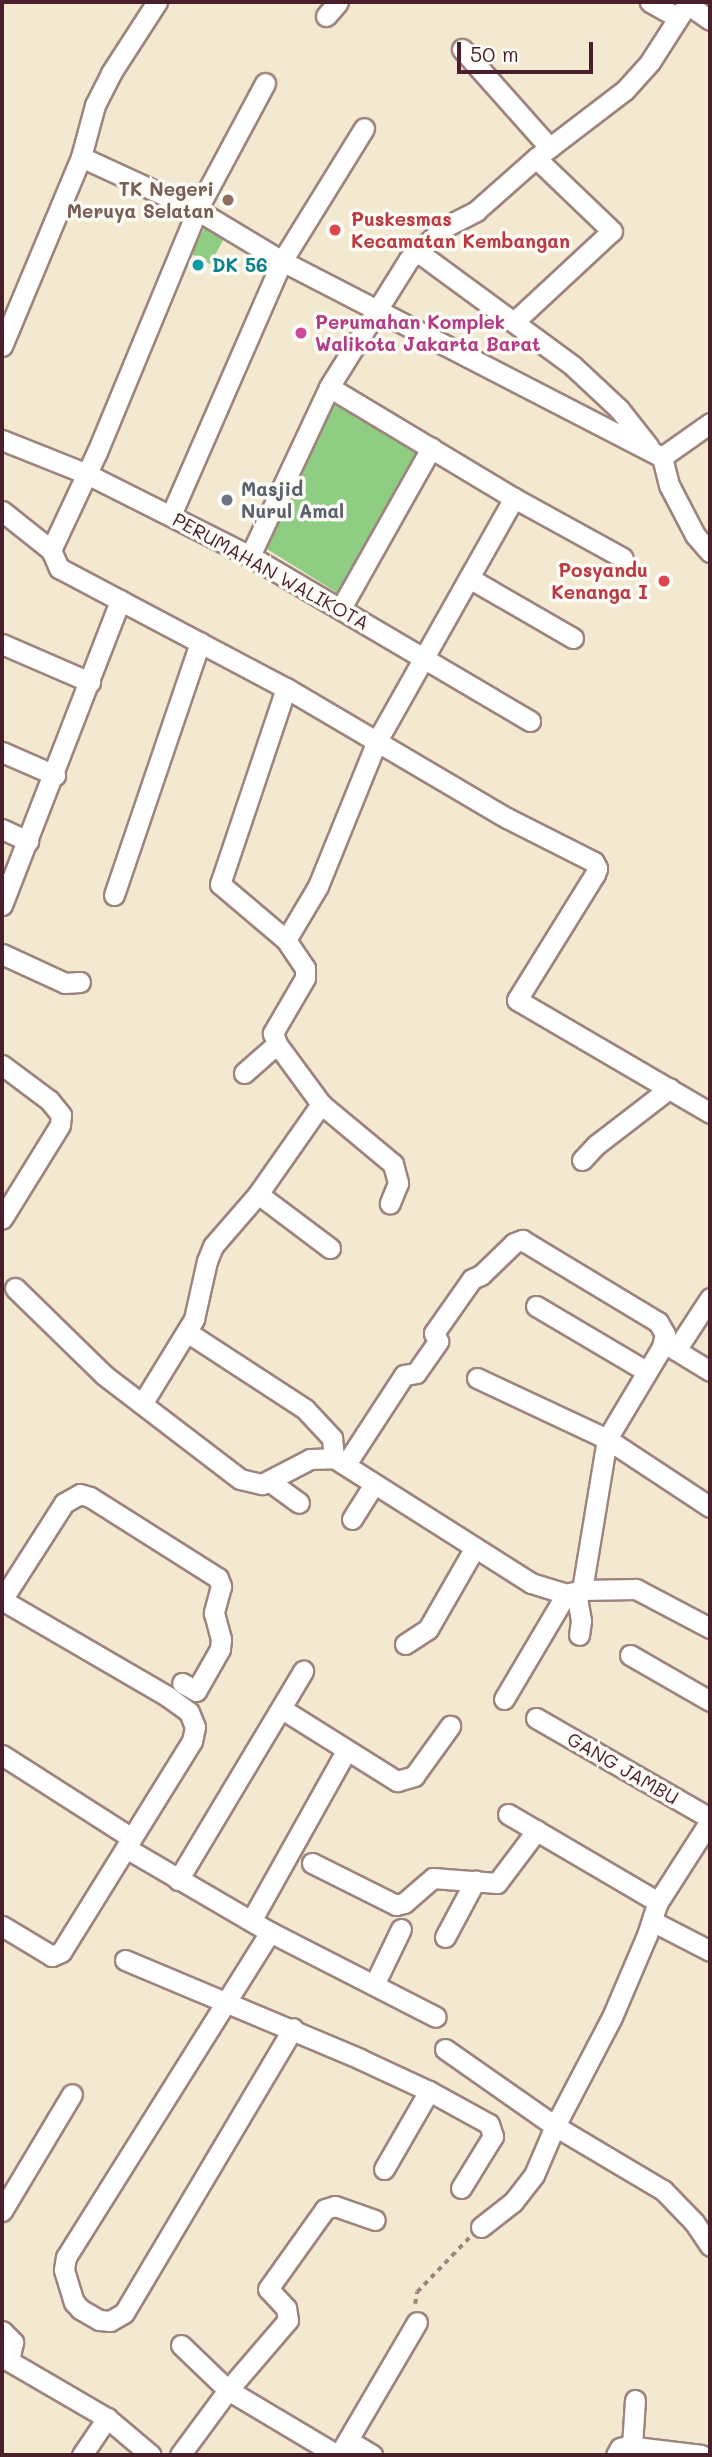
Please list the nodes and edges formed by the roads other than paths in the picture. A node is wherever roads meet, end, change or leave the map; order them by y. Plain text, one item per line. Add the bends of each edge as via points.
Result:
1 (157, 2) edge
2 (650, 2) edge
3 (683, 8) edge
4 (710, 19) edge
5 (462, 49) dead end
6 (265, 83) dead end
7 (364, 128) dead end
8 (543, 153) junction
9 (81, 157) junction
10 (197, 211) junction
11 (418, 252) junction
12 (282, 261) junction
13 (377, 310) junction
14 (515, 321) junction
15 (2, 346) edge
16 (329, 387) junction
17 (710, 423) edge
18 (2, 440) edge
19 (431, 448) junction
20 (658, 455) junction
21 (88, 474) junction
22 (514, 498) junction
23 (2, 511) edge
24 (171, 515) junction
25 (51, 550) junction
26 (710, 552) edge
27 (250, 556) junction
28 (623, 558) dead end
29 (469, 578) junction
30 (120, 600) junction
31 (341, 608) junction
32 (573, 638) dead end
33 (200, 642) junction
34 (2, 644) edge
35 (424, 658) junction
36 (90, 681) junction
37 (286, 688) junction
38 (530, 721) dead end
39 (377, 741) junction
40 (2, 752) edge
41 (55, 775) junction
42 (2, 829) edge
43 (28, 841) junction
44 (114, 895) dead end
45 (2, 905) edge
46 (285, 940) junction
47 (2, 954) edge
48 (80, 982) dead end
49 (277, 1044) junction
50 (2, 1065) edge
51 (244, 1073) dead end
52 (670, 1088) junction
53 (321, 1104) junction
54 (710, 1113) edge
55 (582, 1160) dead end
56 (258, 1194) junction
57 (390, 1203) dead end
58 (2, 1219) edge
59 (330, 1248) dead end
60 (15, 1288) dead end
61 (710, 1298) edge
62 (536, 1306) dead end
63 (187, 1332) junction
64 (669, 1348) junction
65 (646, 1371) junction
66 (710, 1371) edge
67 (477, 1378) dead end
68 (142, 1404) junction
69 (607, 1439) junction
70 (340, 1461) junction
71 (269, 1481) junction
72 (374, 1484) junction
73 (299, 1503) dead end
74 (710, 1507) edge
75 (352, 1519) dead end
76 (474, 1549) junction
77 (575, 1592) junction
78 (2, 1600) edge
79 (710, 1628) edge
80 (579, 1635) dead end
81 (405, 1644) dead end
82 (630, 1655) dead end
83 (303, 1671) dead end
84 (182, 1683) dead end
85 (504, 1699) dead end
86 (710, 1701) edge
87 (282, 1709) junction
88 (536, 1718) dead end
89 (450, 1726) dead end
90 (346, 1751) junction
91 (2, 1755) edge
92 (508, 1814) dead end
93 (710, 1820) edge
94 (537, 1830) junction
95 (137, 1852) junction
96 (312, 1863) dead end
97 (178, 1880) junction
98 (475, 1881) junction
99 (658, 1902) junction
100 (251, 1922) junction
101 (652, 1922) junction
102 (2, 1926) edge
103 (401, 1929) dead end
104 (270, 1933) junction
105 (445, 1937) dead end
106 (710, 1951) edge
107 (125, 1960) dead end
108 (374, 1985) junction
109 (228, 2003) junction
110 (436, 2017) dead end
111 (292, 2028) junction
112 (445, 2049) dead end
113 (429, 2091) junction
114 (72, 2094) dead end
115 (555, 2126) junction
116 (384, 2169) dead end
117 (461, 2189) dead end
118 (2, 2211) edge
119 (375, 2220) dead end
120 (481, 2227) road end
121 (710, 2246) edge
122 (417, 2322) road end
123 (2, 2332) edge
124 (181, 2345) dead end
125 (228, 2390) junction
126 (635, 2400) dead end
127 (107, 2418) junction
128 (342, 2450) edge
129 (624, 2451) edge
130 (82, 2455) edge
131 (151, 2455) edge
132 (180, 2455) edge
133 (372, 2455) edge
134 (701, 2455) edge

1 - 9 street via 95,105
2 - 3 street
3 - 4 street
3 - 8 street via 650,62 625,90
5 - 8 street
6 - 10 street
7 - 12 street
8 - 11 street via 476,211 447,226
8 - 14 street via 612,231
9 - 10 street
9 - 15 street
10 - 12 street
10 - 21 street
11 - 13 street
11 - 14 street
12 - 13 street
12 - 24 street
13 - 16 street
13 - 20 street
14 - 20 street via 619,409
16 - 19 street
16 - 27 street
17 - 20 street
18 - 21 street, PERUMAHAN WALIKOTA
19 - 22 street
19 - 31 street
20 - 26 street via 695,535
21 - 24 street, PERUMAHAN WALIKOTA
21 - 25 street
22 - 28 street
22 - 29 street
23 - 25 street
24 - 27 street, PERUMAHAN WALIKOTA
25 - 30 street via 59,568
27 - 31 street, PERUMAHAN WALIKOTA
29 - 32 street
29 - 35 street
30 - 33 street
30 - 36 street
31 - 35 street, PERUMAHAN WALIKOTA
33 - 37 street
33 - 44 street
34 - 36 street
35 - 38 street, PERUMAHAN WALIKOTA
35 - 39 street
36 - 41 street
37 - 39 street
37 - 46 street via 220,884
39 - 46 street via 318,886
39 - 52 street via 507,818 594,862 595,874 517,1000
40 - 41 street
41 - 43 street
42 - 43 street
43 - 45 street
46 - 49 street via 305,973 275,1024
47 - 48 street via 65,983
49 - 51 street
49 - 53 street
50 - 58 street via 49,1100 61,1115 60,1125
52 - 54 street
52 - 55 street via 596,1144
53 - 56 street
53 - 57 street via 393,1164 398,1183
56 - 59 street
56 - 63 street via 214,1246
60 - 68 street via 104,1375
61 - 64 street
62 - 65 street
63 - 68 street
63 - 70 street via 305,1409 332,1438
64 - 65 street
64 - 66 street
64 - 70 street via 658,1322 522,1240 472,1279 434,1333 438,1341 416,1373 404,1375
65 - 69 street
67 - 69 street
68 - 71 street via 240,1479
69 - 74 street
69 - 77 street
70 - 71 street via 310,1459
70 - 72 street
71 - 73 street
72 - 75 street
72 - 76 street
76 - 77 street via 531,1583
76 - 81 street via 428,1629
77 - 79 street via 636,1589
77 - 80 street
77 - 85 street
78 - 84 street via 64,1503 80,1494 90,1497 218,1578 221,1586 214,1613 220,1649 196,1691
78 - 95 street via 189,1712 195,1727 192,1741
82 - 86 street
83 - 87 street
87 - 90 street
87 - 97 street
88 - 93 street, GANG JAMBU
89 - 90 street via 414,1776 397,1780
90 - 100 street
91 - 95 street
92 - 94 street
93 - 99 street
94 - 98 street via 500,1881
94 - 99 street
95 - 97 street
95 - 102 street via 58,1956
96 - 98 street via 396,1905 433,1878
97 - 100 street
98 - 105 street
99 - 101 street
100 - 104 street
101 - 106 street
101 - 115 street via 612,2017
103 - 108 street
104 - 108 street
104 - 109 street
107 - 109 street
108 - 110 street
109 - 111 street
109 - 111 street via 63,2264 74,2302 99,2320 110,2321 124,2313
111 - 113 street
112 - 115 street
113 - 116 street
113 - 117 street via 493,2130
114 - 118 street
115 - 120 street via 534,2175 513,2202
115 - 121 street via 663,2190
119 - 125 street via 347,2210 326,2209 268,2289 286,2308 288,2320
122 - 128 street
123 - 127 street via 13,2342 9,2361
124 - 125 street
125 - 128 street
125 - 132 street
126 - 129 street
127 - 130 street
127 - 131 street
128 - 133 street
129 - 134 street

